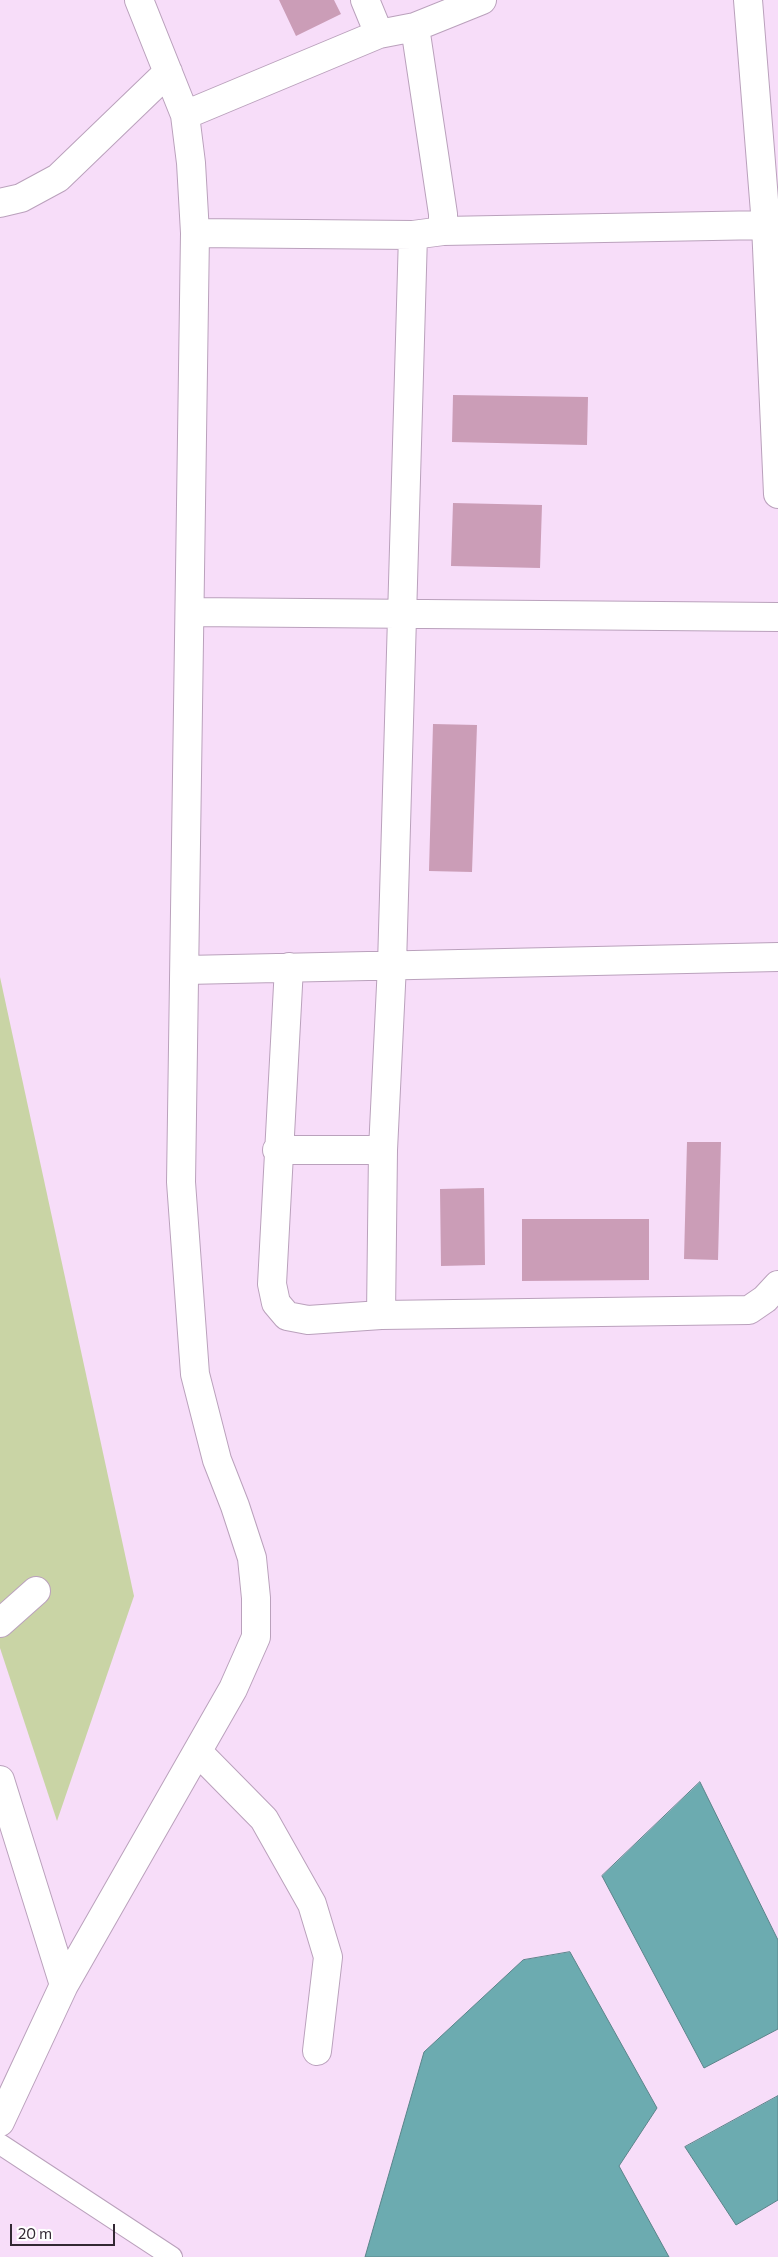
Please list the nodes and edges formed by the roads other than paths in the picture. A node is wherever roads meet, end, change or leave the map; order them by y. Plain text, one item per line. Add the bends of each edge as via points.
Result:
1 (139, 0) edge
2 (365, 0) edge
3 (482, 0) edge
4 (748, 0) edge
5 (415, 27) junction
6 (379, 34) junction
7 (168, 72) junction
8 (185, 115) junction
9 (0, 203) edge
10 (766, 225) junction
11 (443, 231) junction
12 (195, 233) junction
13 (413, 235) junction
14 (778, 494) edge
15 (190, 612) junction
16 (401, 615) junction
17 (778, 617) edge
18 (778, 957) edge
19 (392, 965) junction
20 (289, 968) junction
21 (186, 970) junction
22 (277, 1150) junction
23 (383, 1150) junction
24 (778, 1285) edge
25 (381, 1315) junction
26 (36, 1591) dead end
27 (0, 1623) edge
28 (198, 1752) junction
29 (0, 1780) edge
30 (64, 1985) junction
31 (317, 2051) dead end
32 (0, 2122) edge
33 (0, 2144) edge
34 (172, 2257) edge

1 - 7 street
2 - 6 street
3 - 5 street
4 - 10 street
5 - 6 street
5 - 11 street
6 - 8 street
7 - 8 street
7 - 9 street via 58,178 21,198
8 - 12 street
10 - 11 street
10 - 14 street
11 - 13 street
12 - 13 street
12 - 15 street
13 - 16 street
15 - 16 street
15 - 21 street
16 - 17 street
16 - 19 street
18 - 19 street
19 - 20 street
19 - 23 street
20 - 21 street
20 - 22 street
21 - 28 street via 181,1182 195,1374 217,1460 252,1558 256,1598 256,1637 233,1689
22 - 23 street
22 - 25 street via 272,1284 276,1302 287,1316 308,1320
23 - 25 street
24 - 25 street via 766,1299 749,1310
26 - 27 street
28 - 30 street
28 - 31 street via 264,1820 312,1904 328,1957
29 - 30 street
30 - 32 street
33 - 34 lane

